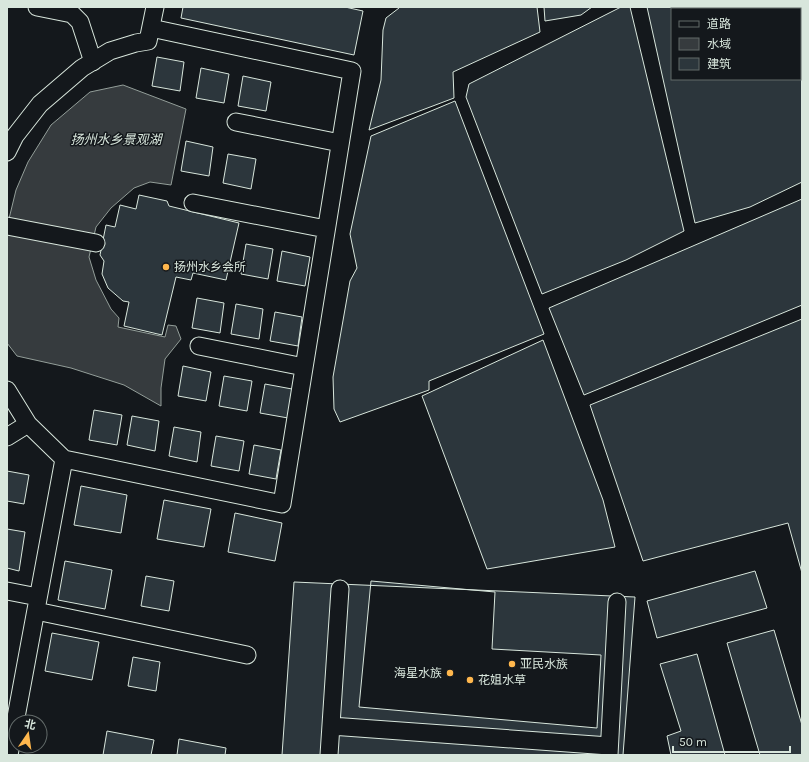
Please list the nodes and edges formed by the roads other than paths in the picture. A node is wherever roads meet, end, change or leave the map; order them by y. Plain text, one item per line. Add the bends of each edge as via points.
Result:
1 (37, 7) edge
2 (154, 7) edge
3 (150, 28) junction
4 (93, 62) junction
5 (236, 122) dead end
6 (340, 143) junction
7 (7, 152) edge
8 (193, 203) dead end
9 (7, 226) edge
10 (326, 229) junction
11 (96, 243) dead end
12 (199, 346) dead end
13 (304, 367) junction
14 (7, 390) edge
15 (28, 424) junction
16 (7, 437) edge
17 (64, 459) junction
18 (340, 589) dead end
19 (7, 591) edge
20 (617, 602) dead end
21 (37, 604) junction
22 (247, 655) dead end
23 (14, 714) edge
24 (331, 726) junction
25 (609, 751) edge
26 (329, 755) edge

1 - 4 street via 72,14 80,22
2 - 3 street
3 - 4 street via 148,41 110,51
3 - 6 street via 352,71
4 - 7 street via 82,68 40,104 15,136
5 - 6 street
6 - 10 street
8 - 10 street
9 - 11 street
10 - 13 street
12 - 13 street
13 - 17 street via 282,504
14 - 15 street
15 - 16 street
15 - 17 street
17 - 21 street
18 - 24 street
19 - 21 street
20 - 25 street
21 - 22 street
21 - 23 street
24 - 25 street
24 - 26 street

